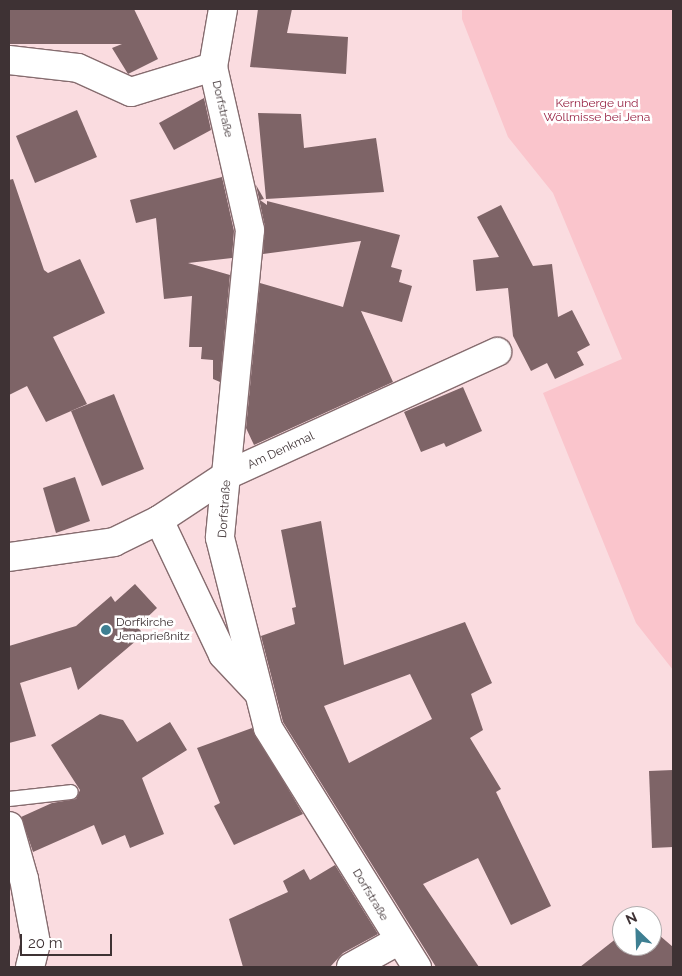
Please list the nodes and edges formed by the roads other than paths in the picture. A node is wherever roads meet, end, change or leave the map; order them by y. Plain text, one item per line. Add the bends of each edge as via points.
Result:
1 (222, 9) edge
2 (9, 60) edge
3 (213, 67) junction
4 (497, 352) dead end
5 (227, 475) junction
6 (158, 520) junction
7 (9, 557) edge
8 (260, 693) junction
9 (71, 792) dead end
10 (9, 799) edge
11 (9, 826) edge
12 (398, 941) junction
13 (30, 967) edge
14 (351, 967) edge
15 (417, 967) edge

1 - 3 street, Dorfstraße
2 - 3 street via 78,68 131,92
3 - 5 street, Dorfstraße via 250,230
4 - 5 street, Am Denkmal
5 - 6 street, Am Denkmal
5 - 8 street, Dorfstraße via 220,538
6 - 7 street, Am Denkmal via 114,542
6 - 8 street via 223,655
8 - 12 street, Dorfstraße via 268,728
9 - 10 lane
11 - 13 street via 24,879 36,943
12 - 14 street
12 - 15 street, Dorfstraße

